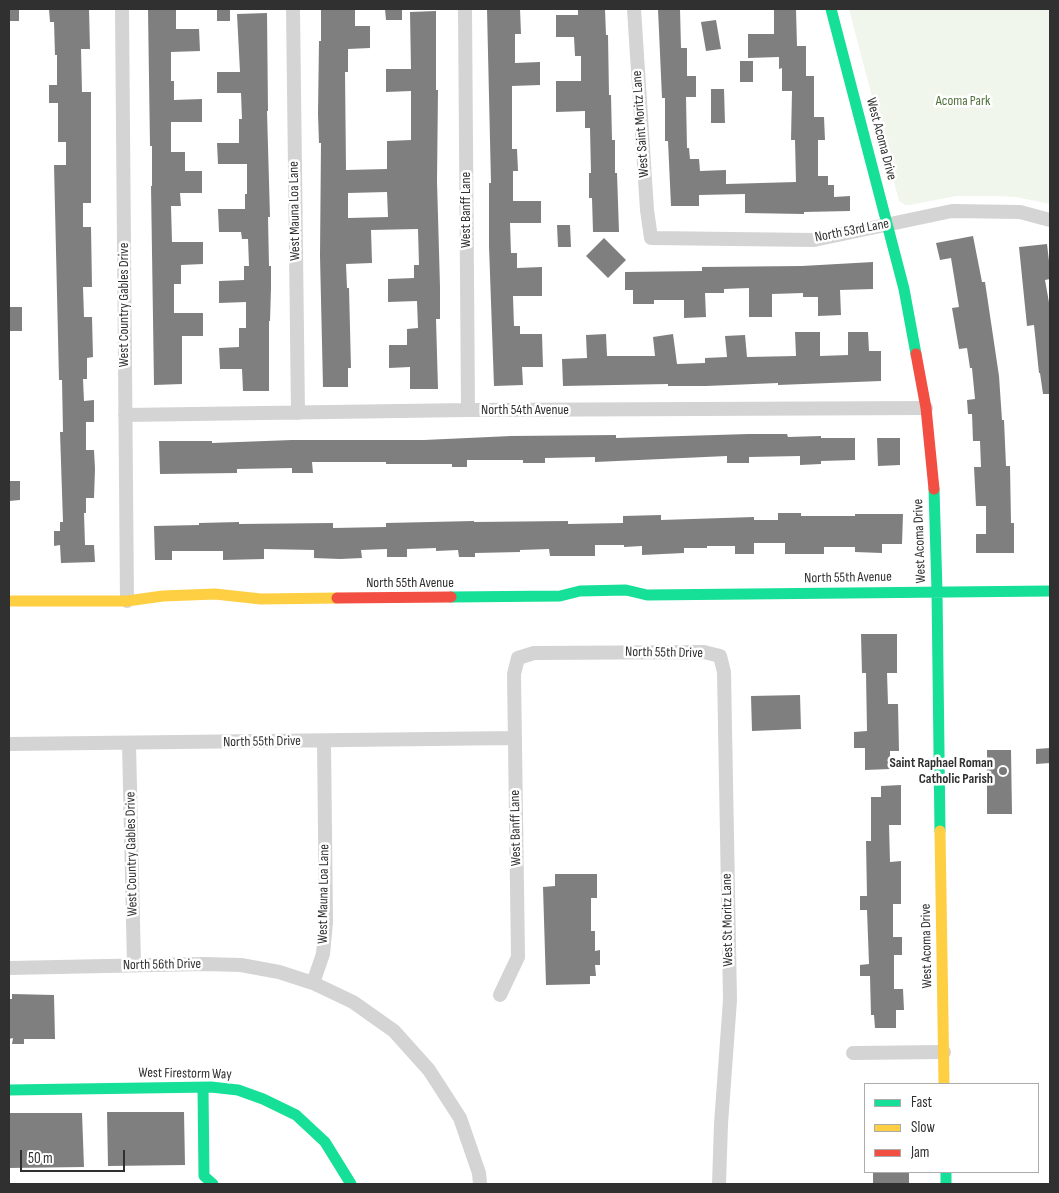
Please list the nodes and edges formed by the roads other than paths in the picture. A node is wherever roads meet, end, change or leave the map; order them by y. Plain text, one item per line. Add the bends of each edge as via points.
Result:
1 (122, 9) edge
2 (293, 9) edge
3 (465, 9) edge
4 (634, 9) edge
5 (831, 9) edge
6 (1050, 220) edge
7 (887, 224) junction
8 (651, 238) joint
9 (926, 408) junction
10 (468, 410) junction
11 (298, 413) junction
12 (125, 415) junction
13 (937, 591) junction
14 (1050, 591) edge
15 (647, 595) junction
16 (560, 596) junction
17 (261, 599) junction
18 (9, 601) edge
19 (127, 601) junction
20 (612, 602) dead end
21 (626, 602) dead end
22 (217, 607) dead end
23 (164, 608) dead end
24 (720, 656) joint
25 (518, 658) joint
26 (515, 738) junction
27 (324, 741) junction
28 (9, 744) edge
29 (129, 744) junction
30 (134, 965) junction
31 (9, 968) edge
32 (313, 983) junction
33 (500, 995) dead end
34 (944, 1052) junction
35 (853, 1053) dead end
36 (944, 1083) edge
37 (203, 1088) junction
38 (9, 1090) edge
39 (212, 1184) edge
40 (352, 1184) edge
41 (480, 1184) edge
42 (719, 1184) edge

1 - 12 street, West Country Gables Drive
2 - 11 street, West Mauna Loa Lane
3 - 10 street, West Banff Lane
4 - 8 street, West Saint Moritz Lane via 646,210
5 - 7 street, West Acoma Drive
6 - 7 street, North 53rd Lane via 1020,212 952,210
7 - 8 street, North 53rd Lane via 814,240
7 - 9 street, West Acoma Drive via 904,289
9 - 10 street, North 54th Avenue
9 - 13 street, West Acoma Drive via 934,493
10 - 11 street, North 54th Avenue
11 - 12 street, North 54th Avenue
12 - 19 street, West Country Gables Drive
13 - 14 street, North 55th Avenue
13 - 15 street, North 55th Avenue
13 - 34 street, West Acoma Drive
15 - 16 street, North 55th Avenue via 626,590 580,591
15 - 21 street, North 55th Avenue
16 - 17 street, North 55th Avenue
16 - 20 street, North 55th Avenue via 582,602
17 - 19 street, North 55th Avenue via 215,594
17 - 22 street, North 55th Avenue
18 - 19 street, North 55th Avenue
19 - 23 street, North 55th Avenue
24 - 25 street, North 55th Drive via 704,652 544,652
24 - 42 street, West St Moritz Lane via 724,672 730,1000
25 - 26 street, West Banff Lane via 514,674
26 - 27 street, North 55th Drive
26 - 33 street, West Banff Lane via 518,957
27 - 29 street, North 55th Drive
27 - 32 street, West Mauna Loa Lane via 326,922 323,954
28 - 29 street, North 55th Drive
29 - 30 street, West Country Gables Drive
30 - 31 street, North 56th Drive
30 - 32 street, North 56th Drive via 241,965
32 - 41 street via 353,1002 394,1031 429,1070 460,1118
34 - 35 street
34 - 36 street, West Acoma Drive
37 - 38 street, West Firestorm Way
37 - 39 street via 204,1176
37 - 40 street, West Firestorm Way via 238,1090 296,1115 325,1142

